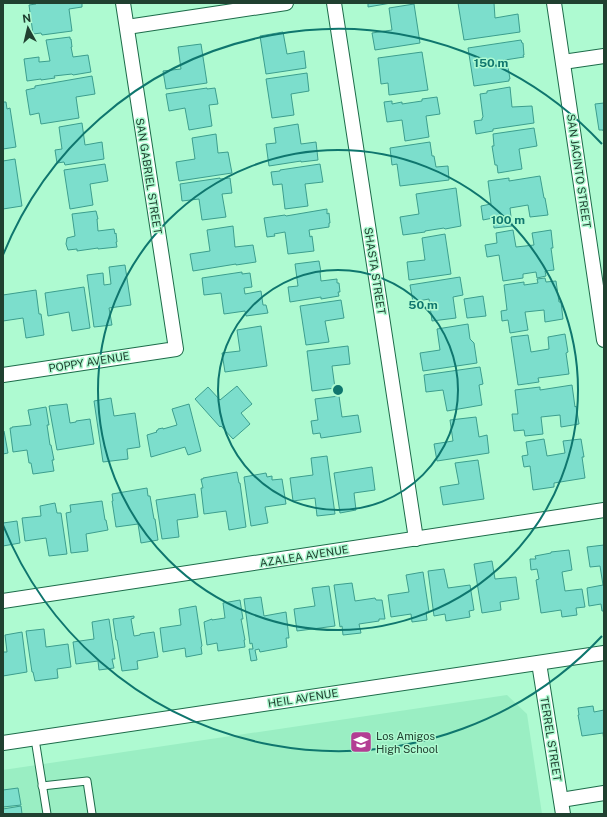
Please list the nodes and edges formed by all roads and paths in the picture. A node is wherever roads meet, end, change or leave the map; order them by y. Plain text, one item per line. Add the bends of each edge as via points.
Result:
1 (123, 3) edge
2 (286, 3) edge
3 (334, 3) edge
4 (554, 3) edge
5 (127, 27) junction
6 (604, 56) edge
7 (563, 62) junction
8 (604, 340) edge
9 (176, 348) joint
10 (3, 375) edge
11 (604, 510) edge
12 (416, 539) junction
13 (3, 602) edge
14 (604, 653) edge
15 (539, 663) junction
16 (35, 739) junction
17 (3, 743) edge
18 (42, 786) junction
19 (604, 793) edge
20 (561, 800) junction
21 (47, 814) edge
22 (92, 814) edge
23 (563, 814) edge

1 - 5 street, SAN GABRIEL STREET
2 - 5 street
3 - 12 street, SHASTA STREET
4 - 7 street, SAN JACINTO STREET
5 - 9 street, SAN GABRIEL STREET
6 - 7 street
7 - 8 street, SAN JACINTO STREET
9 - 10 street, POPPY AVENUE
11 - 12 street, AZALEA AVENUE
12 - 13 street, AZALEA AVENUE
14 - 15 street, HEIL AVENUE
15 - 16 street, HEIL AVENUE
15 - 20 street, TERREL STREET
16 - 17 street, HEIL AVENUE
16 - 18 lane
18 - 21 lane
18 - 22 lane via 87,781
19 - 20 street
20 - 23 street, TERREL STREET

